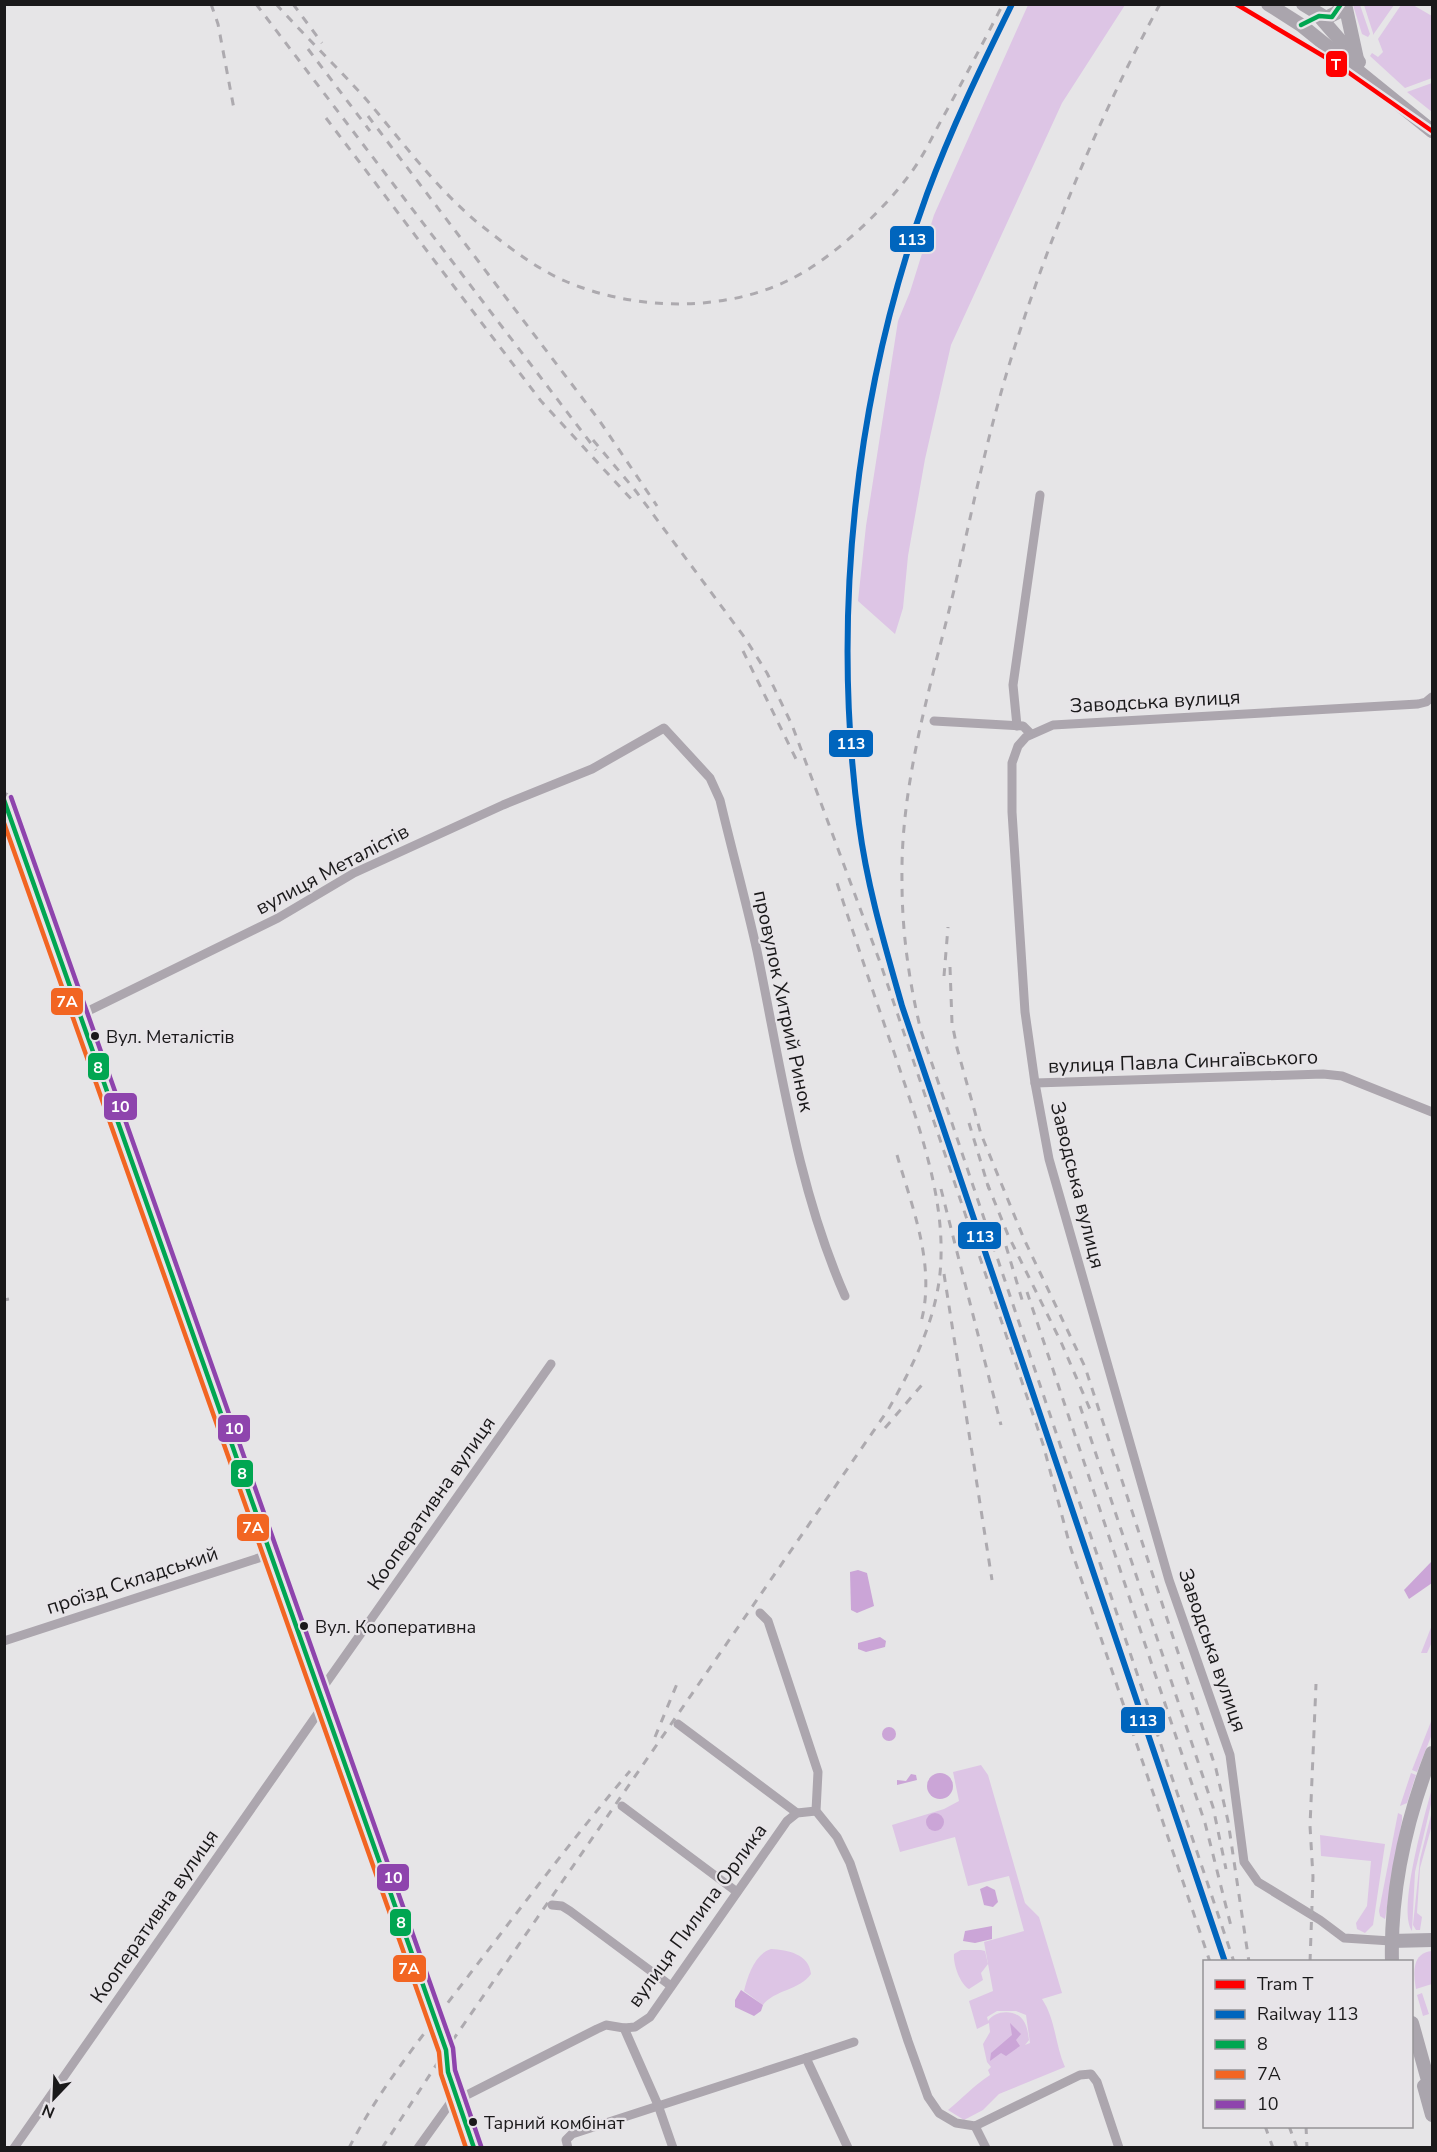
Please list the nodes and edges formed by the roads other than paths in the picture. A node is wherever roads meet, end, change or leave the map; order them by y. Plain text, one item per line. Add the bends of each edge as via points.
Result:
1 (1268, 4) edge
2 (1304, 4) edge
3 (1343, 4) edge
4 (1319, 16) junction
5 (1301, 25) junction
6 (1336, 52) junction
7 (1358, 61) junction
8 (1375, 82) junction
9 (1432, 122) edge
10 (1432, 131) edge
11 (1040, 495) dead end
12 (1432, 697) edge
13 (934, 721) dead end
14 (1017, 726) junction
15 (664, 728) joint
16 (1031, 734) junction
17 (4, 799) edge
18 (82, 1014) junction
19 (1035, 1083) junction
20 (1432, 1112) edge
21 (845, 1296) dead end
22 (551, 1364) dead end
23 (272, 1554) junction
24 (760, 1613) dead end
25 (4, 1641) edge
26 (321, 1699) junction
27 (678, 1724) dead end
28 (1432, 1752) edge
29 (1432, 1771) edge
30 (622, 1806) dead end
31 (816, 1811) junction
32 (797, 1813) junction
33 (737, 1892) junction
34 (552, 1905) dead end
35 (1432, 1940) edge
36 (1395, 1941) junction
37 (1392, 1960) edge
38 (1400, 1960) edge
39 (671, 1986) junction
40 (1413, 2027) edge
41 (624, 2028) junction
42 (854, 2042) dead end
43 (1413, 2050) edge
44 (806, 2058) junction
45 (1432, 2095) edge
46 (457, 2098) junction
47 (658, 2105) junction
48 (1432, 2115) edge
49 (975, 2126) junction
50 (14, 2148) edge
51 (418, 2148) edge
52 (474, 2148) edge
53 (568, 2148) edge
54 (673, 2148) edge
55 (848, 2148) edge
56 (986, 2148) edge
57 (1119, 2148) edge

1 - 5 main road
2 - 4 main road
3 - 4 main road via 1332,17
3 - 7 main road
4 - 5 main road
4 - 6 main road
4 - 7 main road
5 - 6 main road
6 - 8 main road
7 - 8 main road
7 - 9 main road
8 - 10 main road
11 - 14 street via 1014,686
12 - 16 street, Заводська вулиця via 1418,704 1053,725
13 - 14 street
14 - 16 street
15 - 18 street, вулиця Металістів via 592,769 354,873 278,918
15 - 21 street, провулок Хитрий Ринок via 710,778 720,800 756,951 784,1095 826,1252
16 - 19 street, Заводська вулиця via 1013,757 1012,802 1025,1012
17 - 18 main road
18 - 23 main road
19 - 20 street, вулиця Павла Сингаївського via 1323,1074 1341,1076
19 - 36 street, Заводська вулиця via 1049,1159 1169,1580 1230,1755 1244,1862 1258,1882 1344,1938
22 - 26 street, Кооперативна вулиця
23 - 25 street, проїзд Складський
23 - 26 main road
24 - 31 street via 768,1621 818,1772
26 - 46 main road via 446,2049 447,2072
26 - 50 street, Кооперативна вулиця
27 - 32 street
28 - 36 main road via 1402,1846 1396,1883
29 - 36 main road via 1404,1872
30 - 33 street
31 - 32 street
31 - 49 street via 837,1837 850,1863 928,2097 947,2119
32 - 33 street, вулиця Пилипа Орлика via 776,1834
33 - 39 street, вулиця Пилипа Орлика
34 - 39 street via 570,1911
35 - 36 main road
36 - 37 main road
36 - 38 main road
39 - 41 street, вулиця Пилипа Орлика via 645,2022
40 - 45 main road
41 - 46 street via 606,2025
41 - 47 street, вулиця Пилипа Орлика
42 - 44 street
43 - 48 main road
44 - 47 street
44 - 55 street
46 - 51 street
46 - 52 main road
47 - 53 street via 573,2134 566,2140
47 - 54 street, вулиця Пилипа Орлика
49 - 56 street
49 - 57 street via 1080,2075 1091,2074

